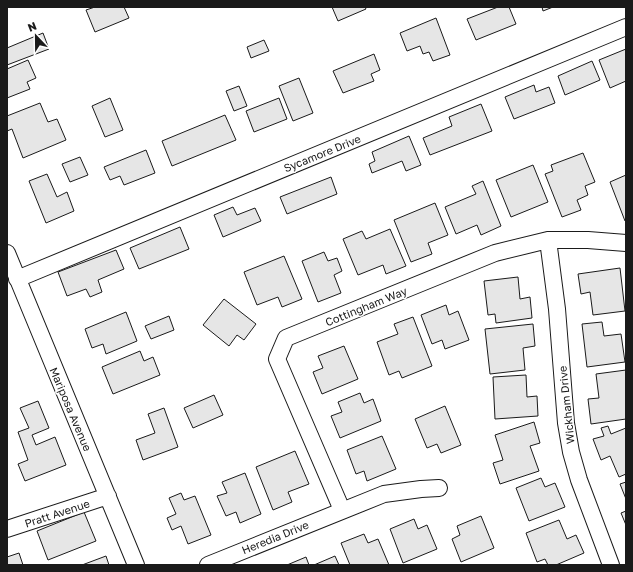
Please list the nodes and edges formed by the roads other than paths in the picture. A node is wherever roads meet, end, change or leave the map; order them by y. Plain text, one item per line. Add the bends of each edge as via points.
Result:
1 (626, 27) edge
2 (548, 240) junction
3 (626, 243) edge
4 (7, 253) edge
5 (17, 279) junction
6 (439, 488) dead end
7 (108, 496) junction
8 (342, 510) junction
9 (7, 529) edge
10 (136, 565) edge
11 (208, 565) edge
12 (611, 565) edge

1 - 5 street, Sycamore Drive
2 - 3 street, Cottingham Way
2 - 8 street, Cottingham Way via 495,253 286,338 277,359
2 - 12 street, Wickham Drive via 571,452
4 - 5 street, Mariposa Avenue
5 - 7 street, Mariposa Avenue
6 - 8 street, Heredia Drive via 384,494
7 - 9 street, Pratt Avenue
7 - 10 street, Mariposa Avenue
8 - 11 street, Heredia Drive

